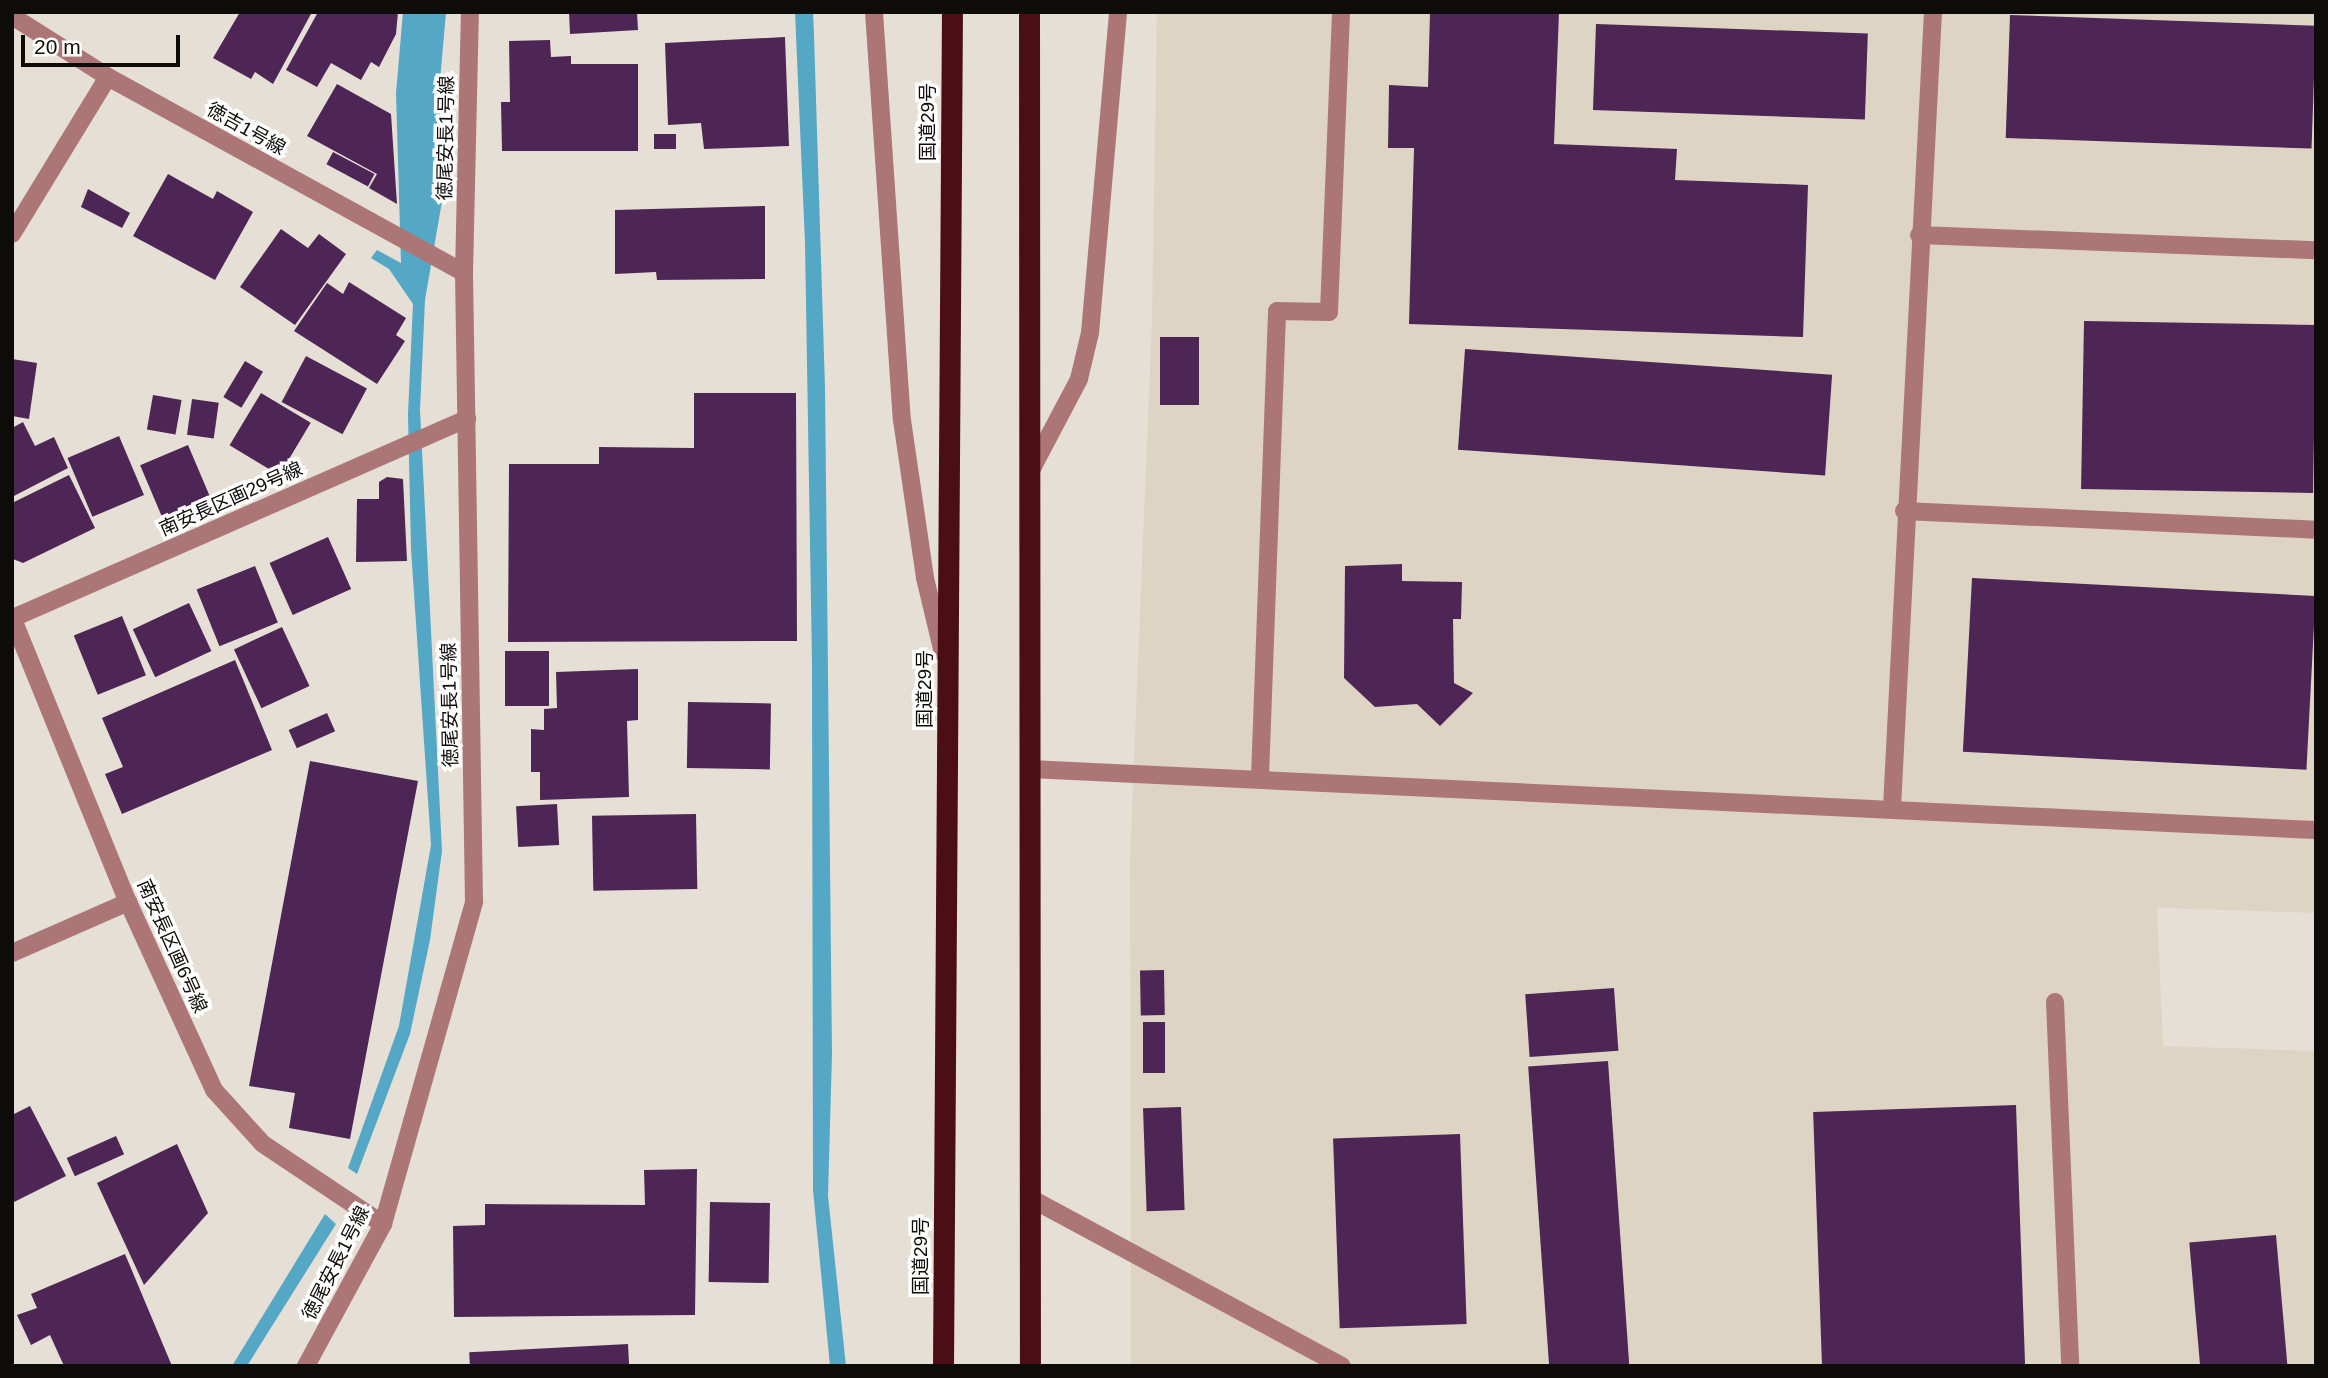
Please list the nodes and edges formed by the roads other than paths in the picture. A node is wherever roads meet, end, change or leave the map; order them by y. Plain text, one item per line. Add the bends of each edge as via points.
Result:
1 (470, 12) edge
2 (874, 12) edge
3 (952, 12) edge
4 (1029, 12) edge
5 (1118, 12) edge
6 (1341, 12) edge
7 (1933, 12) edge
8 (12, 16) edge
9 (108, 77) junction
10 (12, 234) edge
11 (1919, 235) junction
12 (2316, 250) edge
13 (464, 273) junction
14 (467, 419) junction
15 (1029, 474) junction
16 (1904, 511) junction
17 (2316, 530) edge
18 (12, 618) edge
19 (947, 673) junction
20 (1030, 769) junction
21 (1260, 777) junction
22 (1892, 807) junction
23 (2316, 830) edge
24 (128, 902) junction
25 (12, 953) edge
26 (2055, 1002) dead end
27 (1030, 1198) junction
28 (383, 1224) junction
29 (306, 1366) edge
30 (943, 1366) edge
31 (1030, 1366) edge
32 (1342, 1366) edge
33 (2070, 1366) edge

1 - 13 street, 徳尾安長1号線
2 - 19 street via 902,421 925,578
3 - 19 highway, 国道29号
4 - 15 highway
5 - 15 street via 1090,333 1079,379
6 - 21 street via 1329,312 1277,311
7 - 11 street
8 - 9 street, 徳吉1号線
9 - 10 street
9 - 13 street, 徳吉1号線
11 - 12 street
11 - 16 street
13 - 14 street, 徳尾安長1号線
14 - 18 street, 南安長区画29号線
14 - 28 street, 徳尾安長1号線 via 474,902
15 - 20 highway
16 - 17 street
16 - 22 street
18 - 24 street, 南安長区画6号線
19 - 30 highway, 国道29号
20 - 21 street
20 - 27 highway
21 - 22 street
22 - 23 street
24 - 25 street
24 - 28 street, 南安長区画6号線 via 214,1090 263,1144
26 - 33 street
27 - 31 highway
27 - 32 street
28 - 29 street, 徳尾安長1号線

